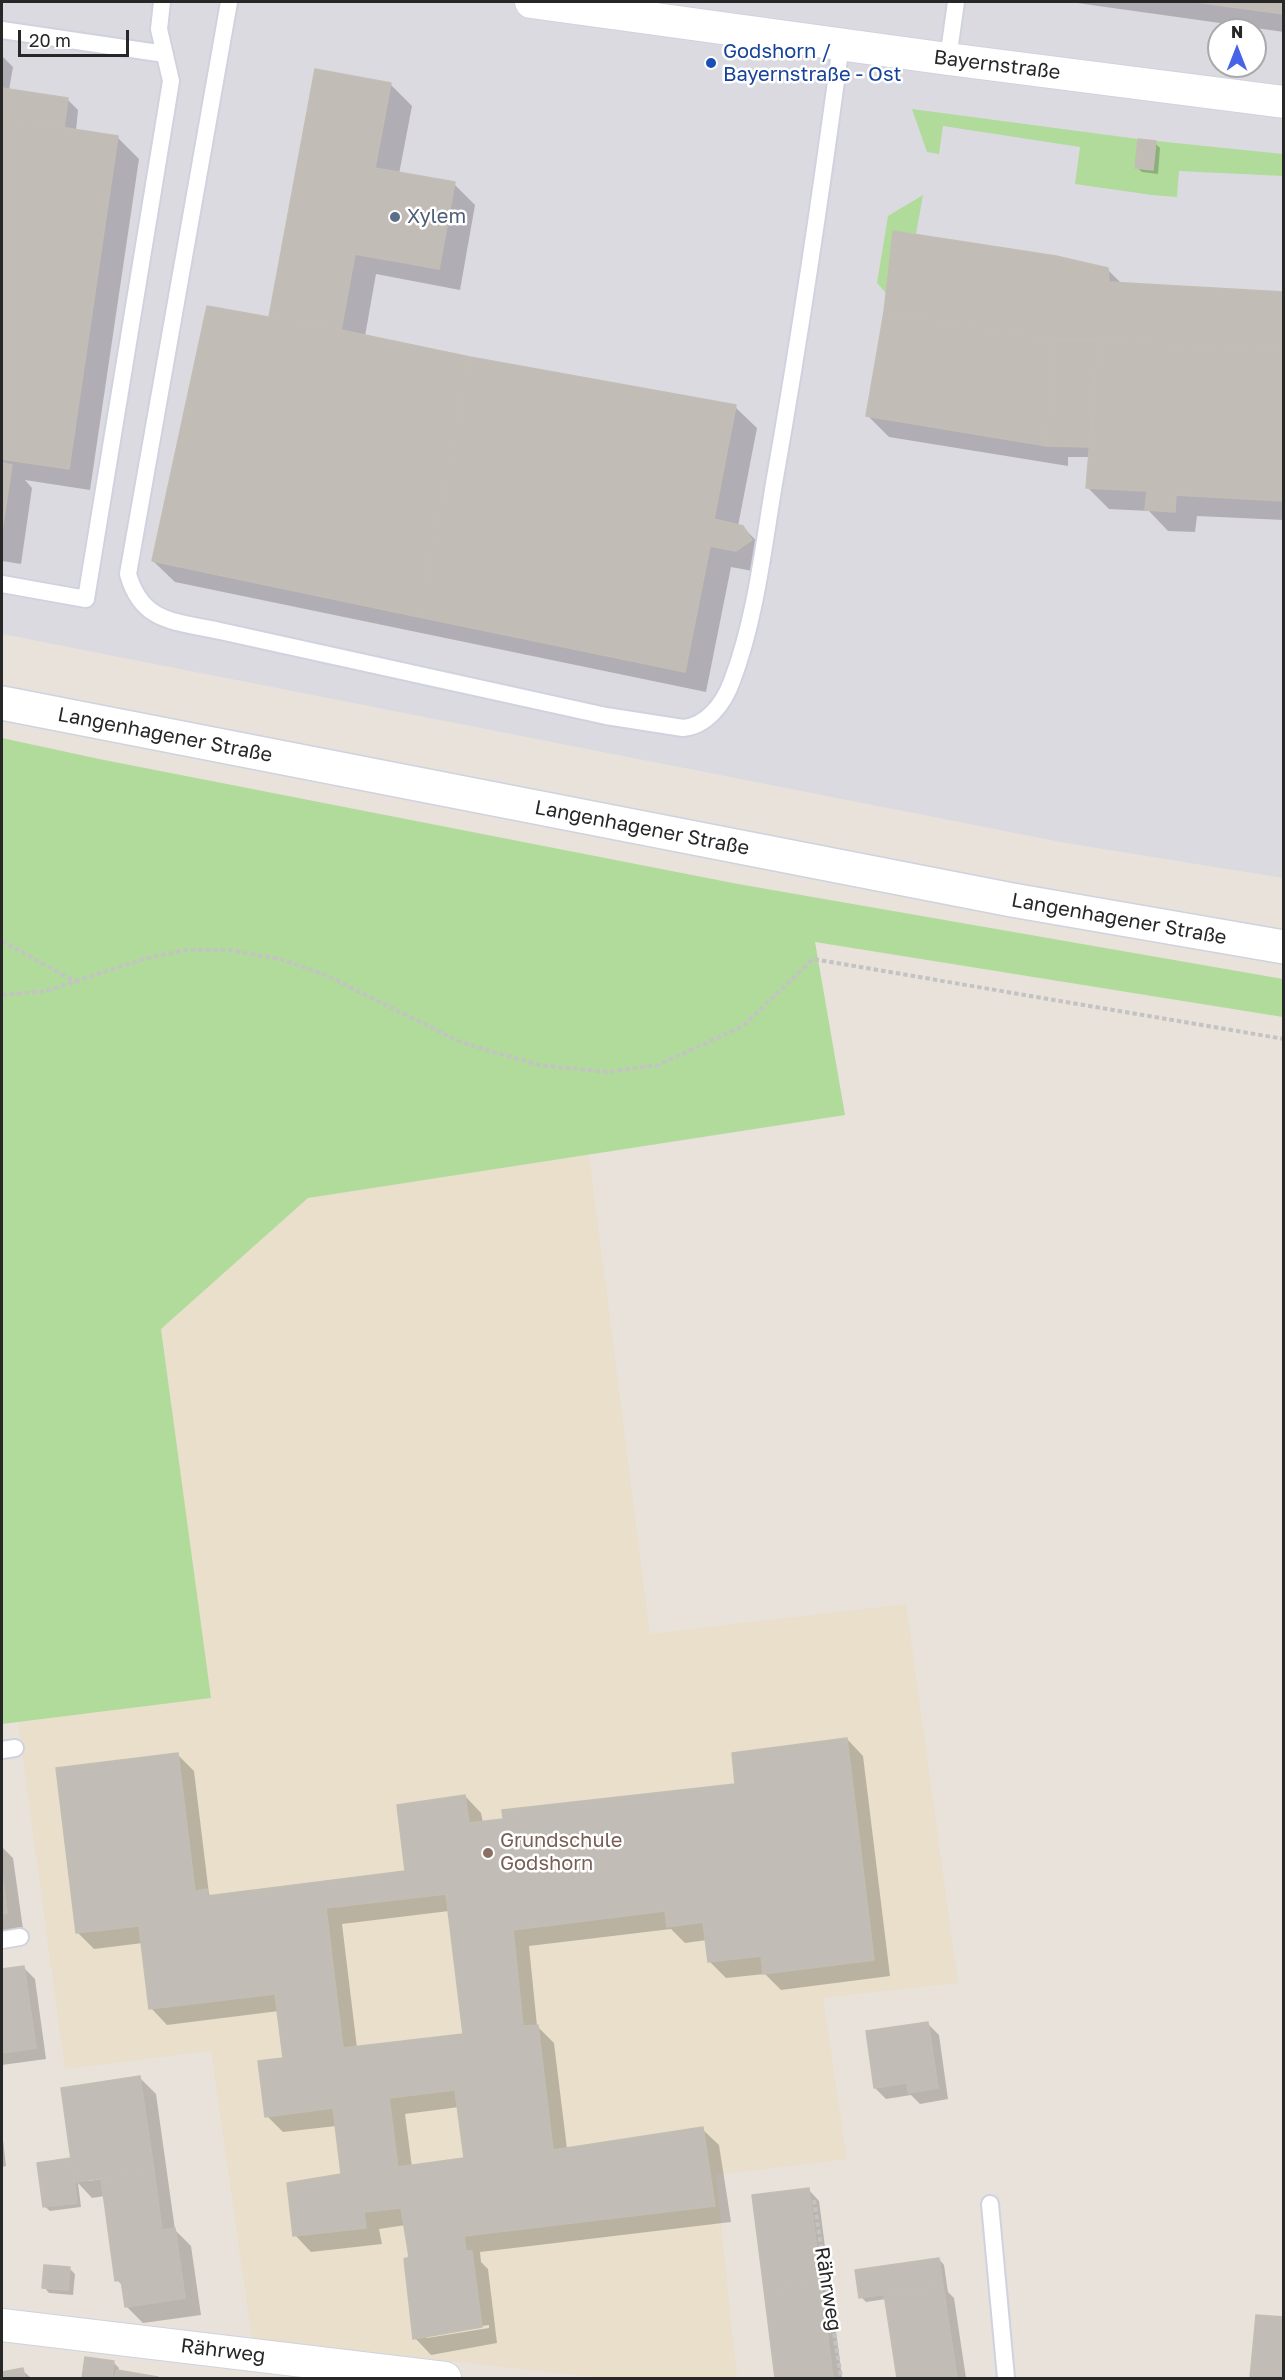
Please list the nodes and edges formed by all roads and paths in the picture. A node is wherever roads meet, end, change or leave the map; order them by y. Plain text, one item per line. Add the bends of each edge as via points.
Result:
1 (162, 2) edge
2 (229, 2) edge
3 (540, 2) edge
4 (956, 2) edge
5 (2, 30) edge
6 (841, 44) junction
7 (165, 54) junction
8 (948, 59) junction
9 (1284, 102) edge
10 (2, 584) edge
11 (2, 703) edge
12 (2, 941) edge
13 (1284, 946) edge
14 (76, 982) junction
15 (2, 995) edge
16 (1284, 1039) edge
17 (20, 1937) dead end
18 (2, 1940) edge
19 (814, 2200) dead end
20 (990, 2204) dead end
21 (2, 2325) edge
22 (445, 2379) edge
23 (841, 2379) edge
24 (1006, 2379) edge

1 - 7 lane via 159,30
2 - 6 lane via 128,574 131,587 144,607 156,616 606,716 683,729 695,727 722,701 732,682 753,605 795,367
3 - 6 street, Bayernstraße
4 - 8 lane
5 - 7 lane
6 - 8 street, Bayernstraße
7 - 10 lane via 171,81 86,600
8 - 9 street, Bayernstraße
11 - 13 main road, Langenhagener Straße via 1012,900
12 - 14 path
14 - 15 path via 46,991
14 - 16 path via 147,958 187,950 228,950 280,959 322,974 463,1043 540,1065 607,1072 658,1065 743,1026 813,959
17 - 18 lane
19 - 23 path, Rährweg
20 - 24 lane
21 - 22 street, Rährweg

